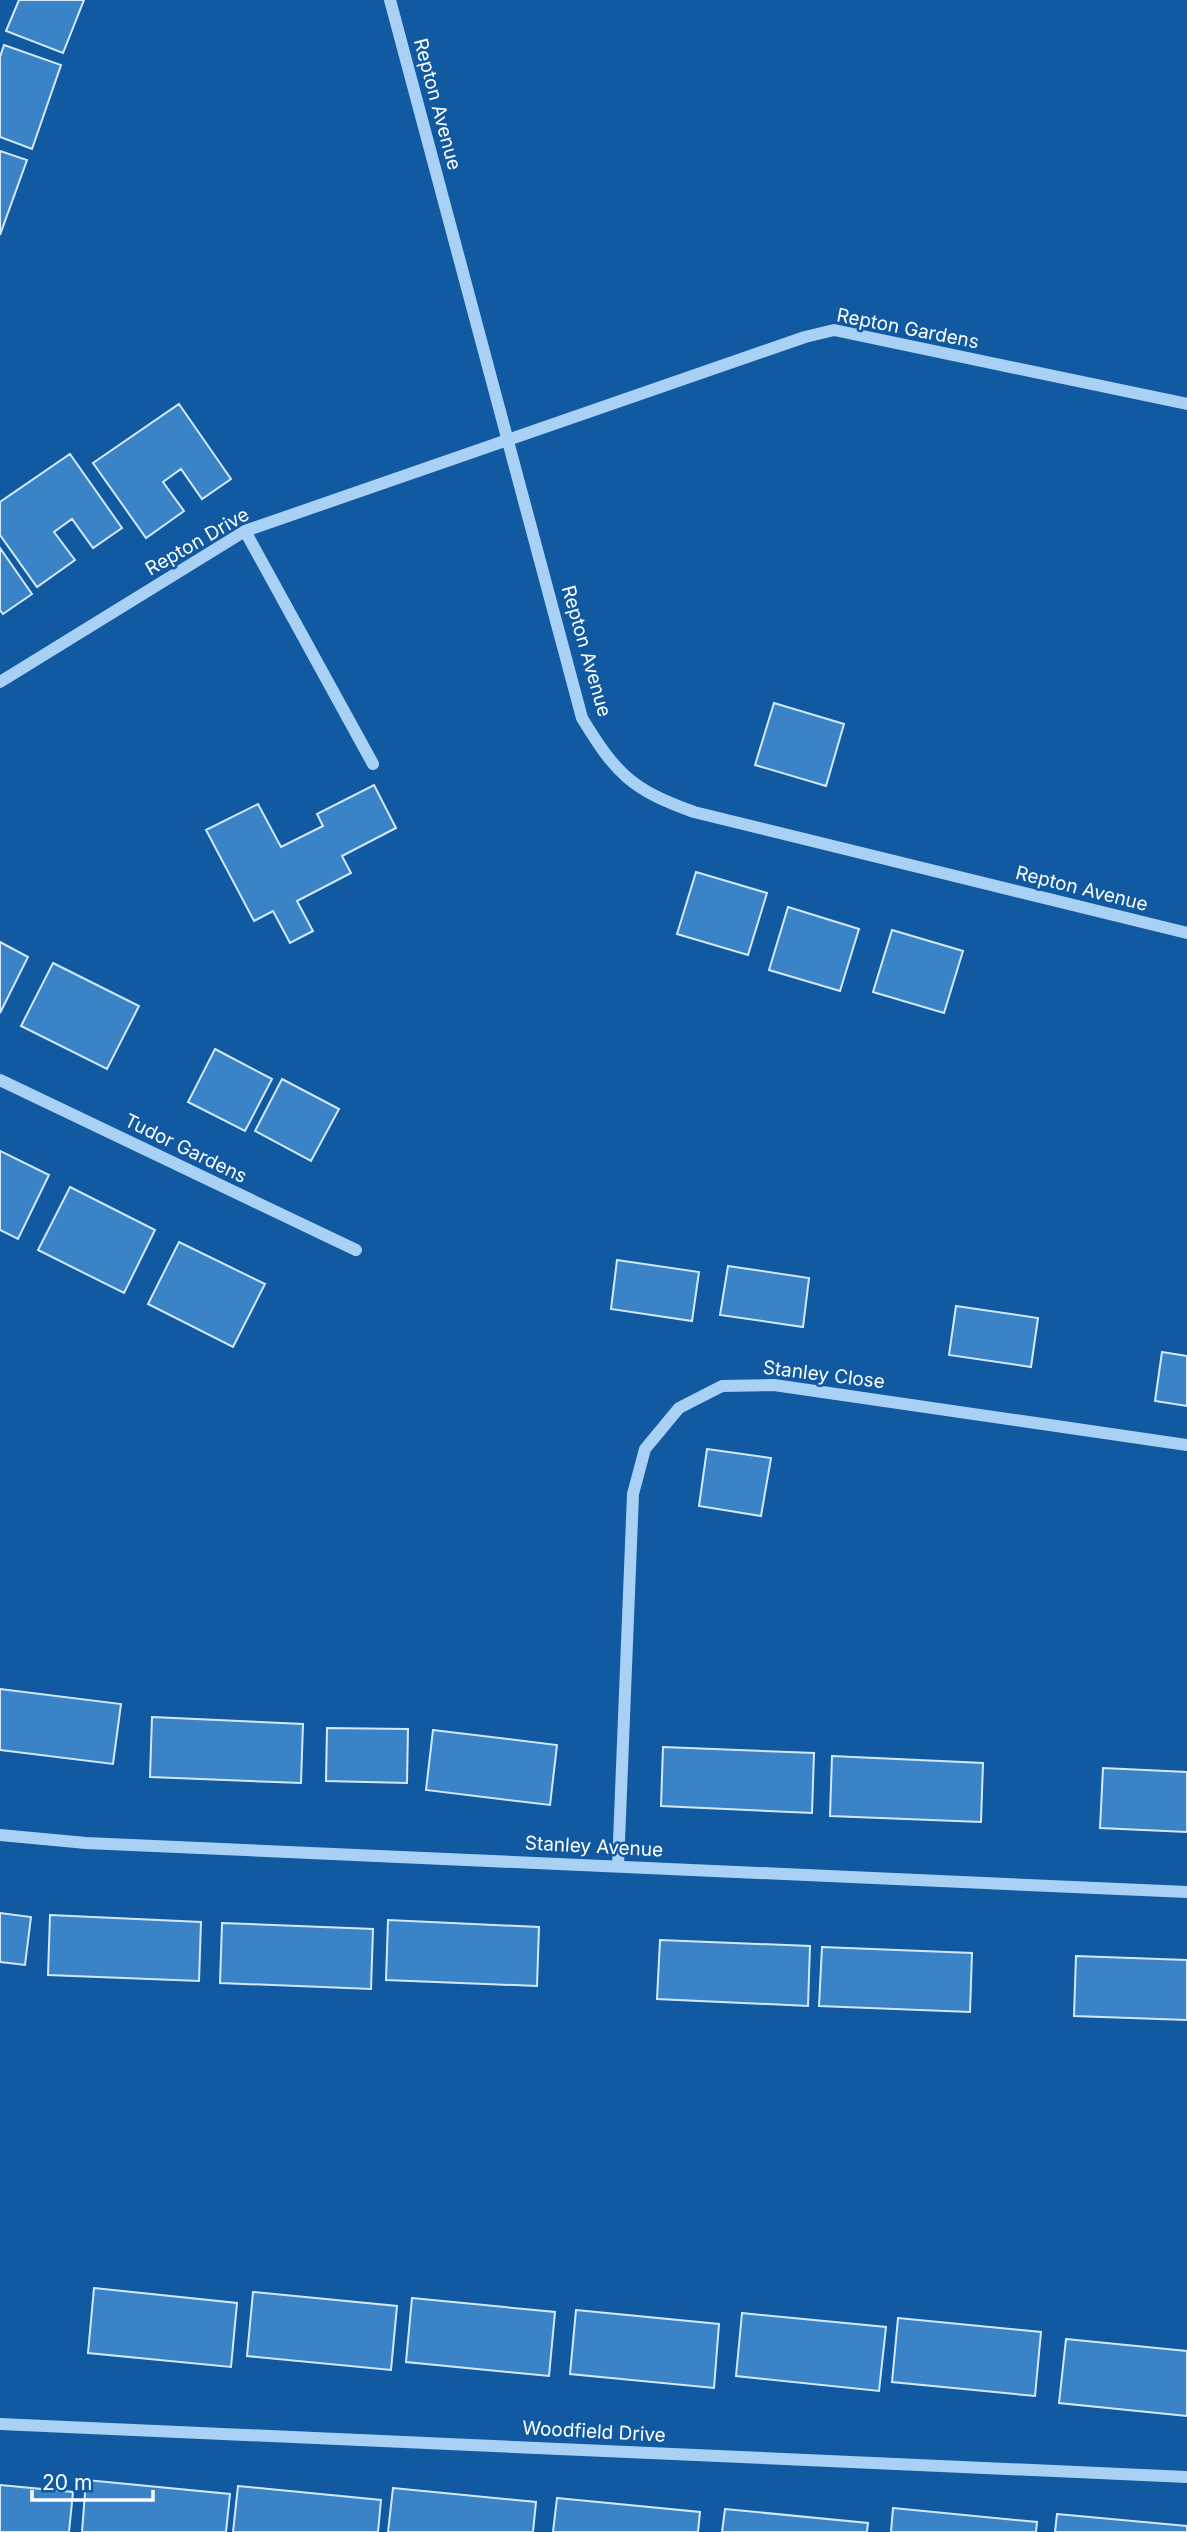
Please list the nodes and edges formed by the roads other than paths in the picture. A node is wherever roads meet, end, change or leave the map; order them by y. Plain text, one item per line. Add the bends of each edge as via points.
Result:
1 (390, 0) edge
2 (1187, 404) edge
3 (509, 438) junction
4 (245, 531) junction
5 (0, 682) edge
6 (373, 764) dead end
7 (1187, 933) edge
8 (0, 1080) edge
9 (356, 1250) dead end
10 (1187, 1445) edge
11 (0, 1835) edge
12 (618, 1866) junction
13 (1187, 1892) edge
14 (0, 2424) edge
15 (1187, 2477) edge

1 - 3 street, Repton Avenue
2 - 3 street, Repton Gardens via 834,330
3 - 4 street, Repton Drive
3 - 7 street, Repton Avenue via 582,718 605,755 633,784 694,812
4 - 5 street, Repton Drive
4 - 6 street
8 - 9 street, Tudor Gardens
10 - 12 street, Stanley Close via 774,1385 722,1385 679,1408 645,1449 633,1494
11 - 12 street, Stanley Avenue via 86,1843
12 - 13 street, Stanley Avenue
14 - 15 street, Woodfield Drive

